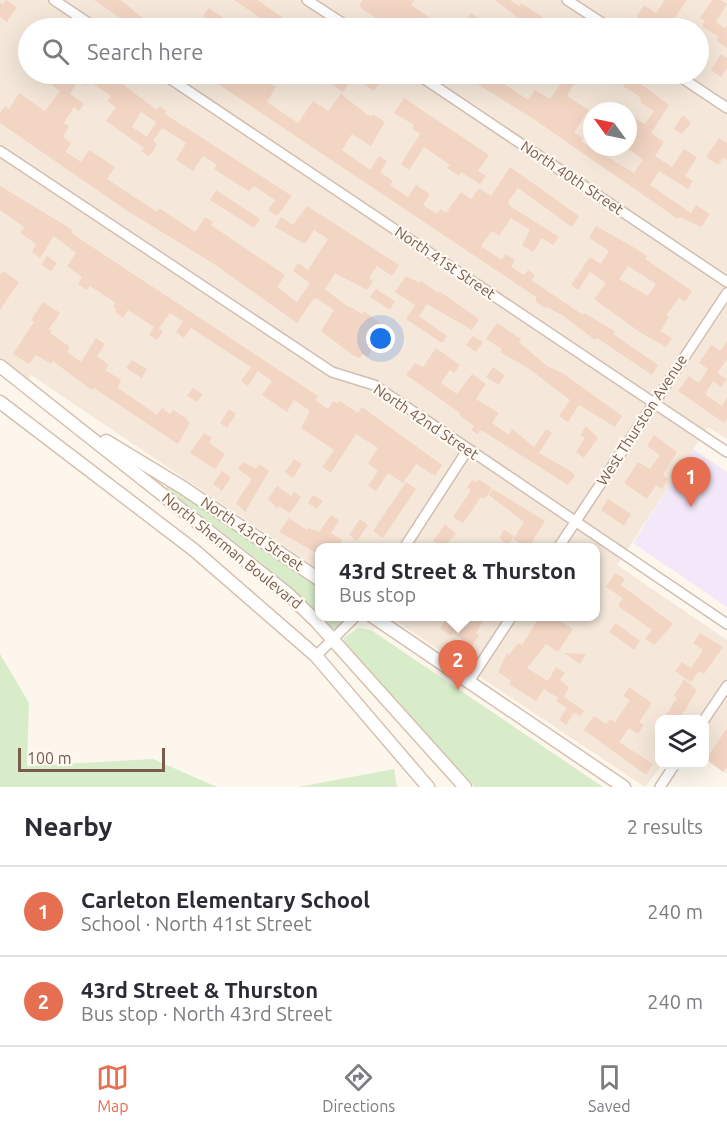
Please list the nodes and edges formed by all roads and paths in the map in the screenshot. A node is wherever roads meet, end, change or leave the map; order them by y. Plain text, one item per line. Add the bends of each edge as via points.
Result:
1 (54, 0) edge
2 (307, 0) edge
3 (567, 0) edge
4 (81, 18) edge
5 (335, 18) edge
6 (595, 18) edge
7 (179, 84) edge
8 (432, 84) edge
9 (691, 84) edge
10 (727, 108) edge
11 (0, 151) edge
12 (727, 282) edge
13 (727, 293) edge
14 (0, 366) edge
15 (0, 402) edge
16 (655, 403) junction
17 (62, 414) junction
18 (468, 449) junction
19 (727, 452) edge
20 (575, 522) junction
21 (407, 543) edge
22 (561, 543) edge
23 (315, 577) edge
24 (315, 620) edge
25 (316, 621) edge
26 (351, 621) edge
27 (379, 621) edge
28 (509, 621) edge
29 (727, 624) edge
30 (331, 640) junction
31 (316, 657) junction
32 (468, 683) junction
33 (727, 686) edge
34 (708, 715) edge
35 (672, 769) edge
36 (428, 787) edge
37 (465, 787) edge
38 (624, 787) edge
39 (660, 787) edge

1 - 4 street
2 - 5 street
3 - 6 street
7 - 16 street, North 41st Street
8 - 12 street, North 40th Street
9 - 10 street
11 - 18 street, North 42nd Street via 332,372 374,385
13 - 16 street, West Thurston Avenue
14 - 17 main road, North Sherman Boulevard
15 - 31 main road, North Sherman Boulevard via 194,550
16 - 19 street, North 41st Street
16 - 20 street, West Thurston Avenue
17 - 23 main road, North 43rd Street via 182,487
17 - 24 main road, North Sherman Boulevard via 272,580
18 - 20 street, North 42nd Street
18 - 21 street
20 - 22 street, West Thurston Avenue
20 - 29 street, North 42nd Street
25 - 30 main road, North Sherman Boulevard
26 - 30 street
27 - 32 main road
28 - 32 street
30 - 31 street
30 - 37 main road, North Sherman Boulevard
31 - 36 main road, North Sherman Boulevard
32 - 38 main road
33 - 34 street
35 - 39 street

